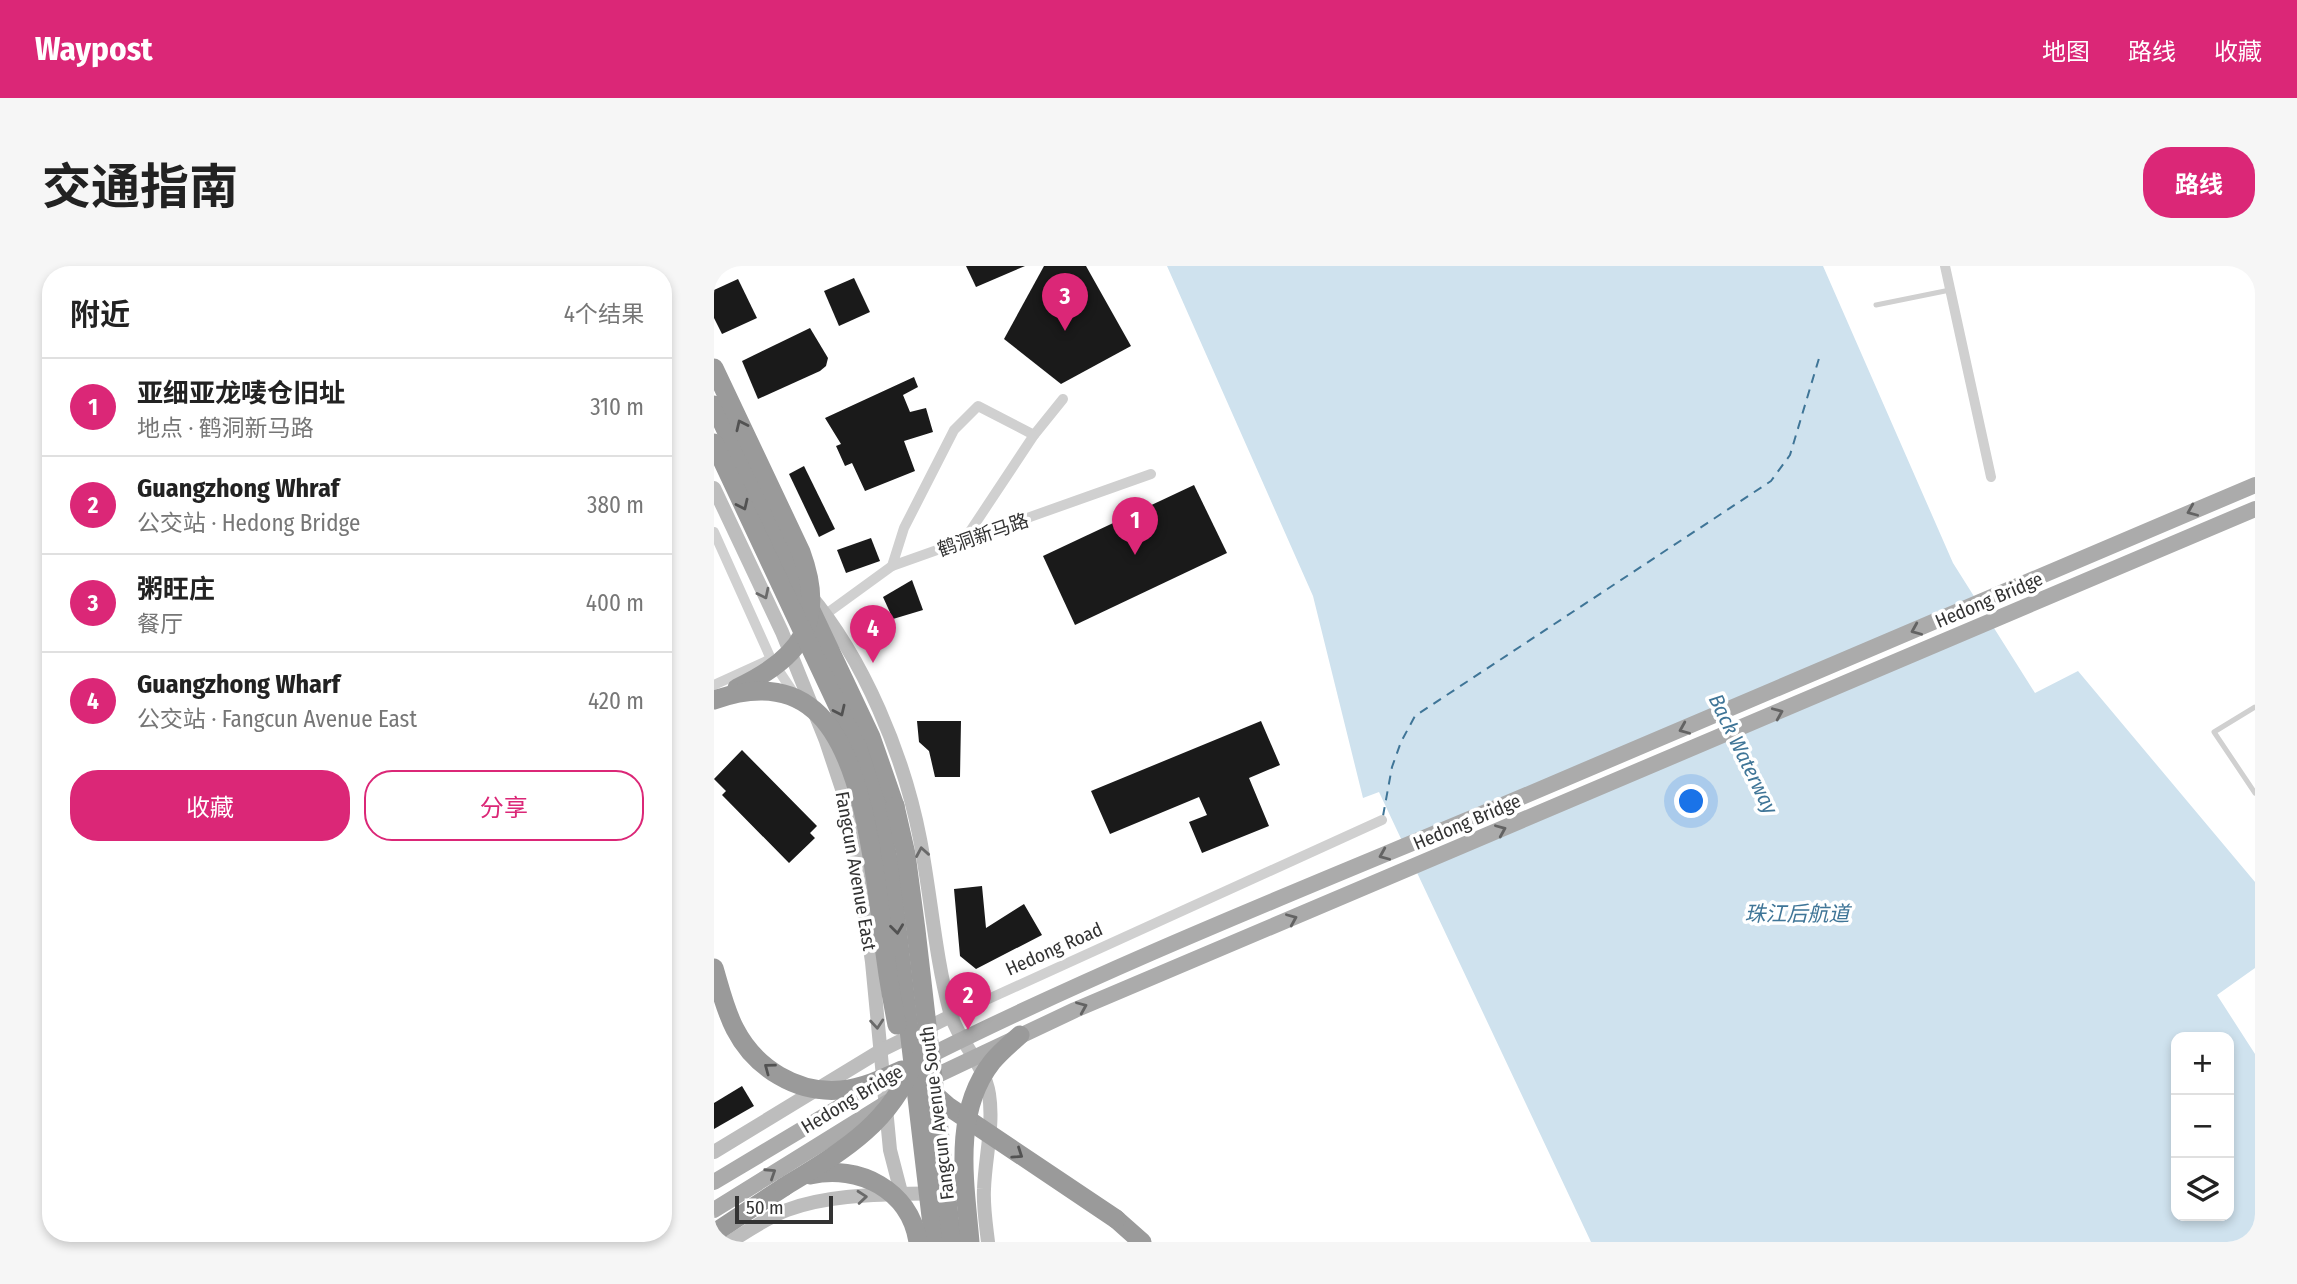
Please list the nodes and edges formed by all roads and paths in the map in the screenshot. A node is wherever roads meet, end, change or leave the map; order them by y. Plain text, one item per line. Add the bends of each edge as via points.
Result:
1 (1945, 266) edge
2 (1950, 290) junction
3 (1876, 305) dead end
4 (714, 368) edge
5 (1063, 399) dead end
6 (714, 405) edge
7 (1034, 435) junction
8 (714, 443) edge
9 (1151, 474) dead end
10 (1992, 477) dead end
11 (2255, 485) edge
12 (714, 488) edge
13 (2255, 509) edge
14 (714, 532) edge
15 (963, 542) junction
16 (892, 566) junction
17 (799, 583) junction
18 (826, 614) junction
19 (771, 659) junction
20 (714, 685) edge
21 (714, 699) edge
22 (2255, 706) edge
23 (826, 741) junction
24 (2255, 793) edge
25 (1382, 820) dead end
26 (714, 968) edge
27 (923, 985) junction
28 (951, 1016) junction
29 (1020, 1035) junction
30 (911, 1037) junction
31 (880, 1051) junction
32 (902, 1070) junction
33 (920, 1117) junction
34 (714, 1152) edge
35 (714, 1182) edge
36 (784, 1187) junction
37 (983, 1191) junction
38 (901, 1194) junction
39 (714, 1210) edge
40 (714, 1233) edge
41 (730, 1242) edge
42 (911, 1242) edge
43 (918, 1242) edge
44 (934, 1242) edge
45 (952, 1242) edge
46 (970, 1242) edge
47 (988, 1242) edge
48 (1142, 1242) edge

1 - 2 street
2 - 3 lane
2 - 10 street
21 -> 4 highway, bridge via 770,671 786,657 803,634 811,604 801,552
5 - 7 street
6 - 17 highway
7 - 15 street
7 - 16 street via 978,406 954,430 904,528
8 -> 30 highway, Fangcun Avenue East, bridge via 872,787 890,868
9 - 15 street, 鹤洞新马路
11 -> 32 main road, Hedong Bridge, bridge via 1143,956
12 -> 23 street, Fangcun Avenue East via 782,632
29 -> 13 main road, Hedong Bridge, bridge
14 - 19 street
15 - 16 street, 鹤洞新马路
16 - 18 street, 鹤洞新马路
17 - 18 street
17 - 27 highway, bridge via 887,777 906,854
28 -> 18 street via 909,794 870,693
19 - 20 street
19 - 23 street
21 - 33 highway, bridge via 757,690 789,695 821,717 839,744 867,827 895,1017
22 - 24 lane via 2214,732
23 -> 31 street, Fangcun Avenue East via 846,801 856,853
25 - 28 street, Hedong Road
32 -> 26 highway, bridge via 841,1090 788,1081 768,1069 738,1036
27 - 36 highway, bridge via 919,1049 897,1095 861,1137
27 - 45 highway, Fangcun Avenue South, bridge
28 - 31 street, Hedong Road
28 - 37 street via 989,1092
39 -> 29 main road, Hedong Bridge, bridge via 914,1086
29 - 46 highway, bridge via 987,1069 967,1124 963,1158
30 - 33 highway, bridge
30 -> 48 highway, bridge via 922,1078 941,1102
31 - 34 street, Hedong Road
31 - 38 street, Fangcun Avenue East via 890,1150
32 - 35 main road, Hedong Bridge, bridge
33 - 44 highway, Fangcun Avenue South, bridge
36 - 40 highway
36 - 43 highway, bridge via 826,1172 867,1178 901,1202
37 - 38 street
37 - 47 street, Fangcun Avenue South
41 -> 38 street via 790,1209
38 - 42 street

